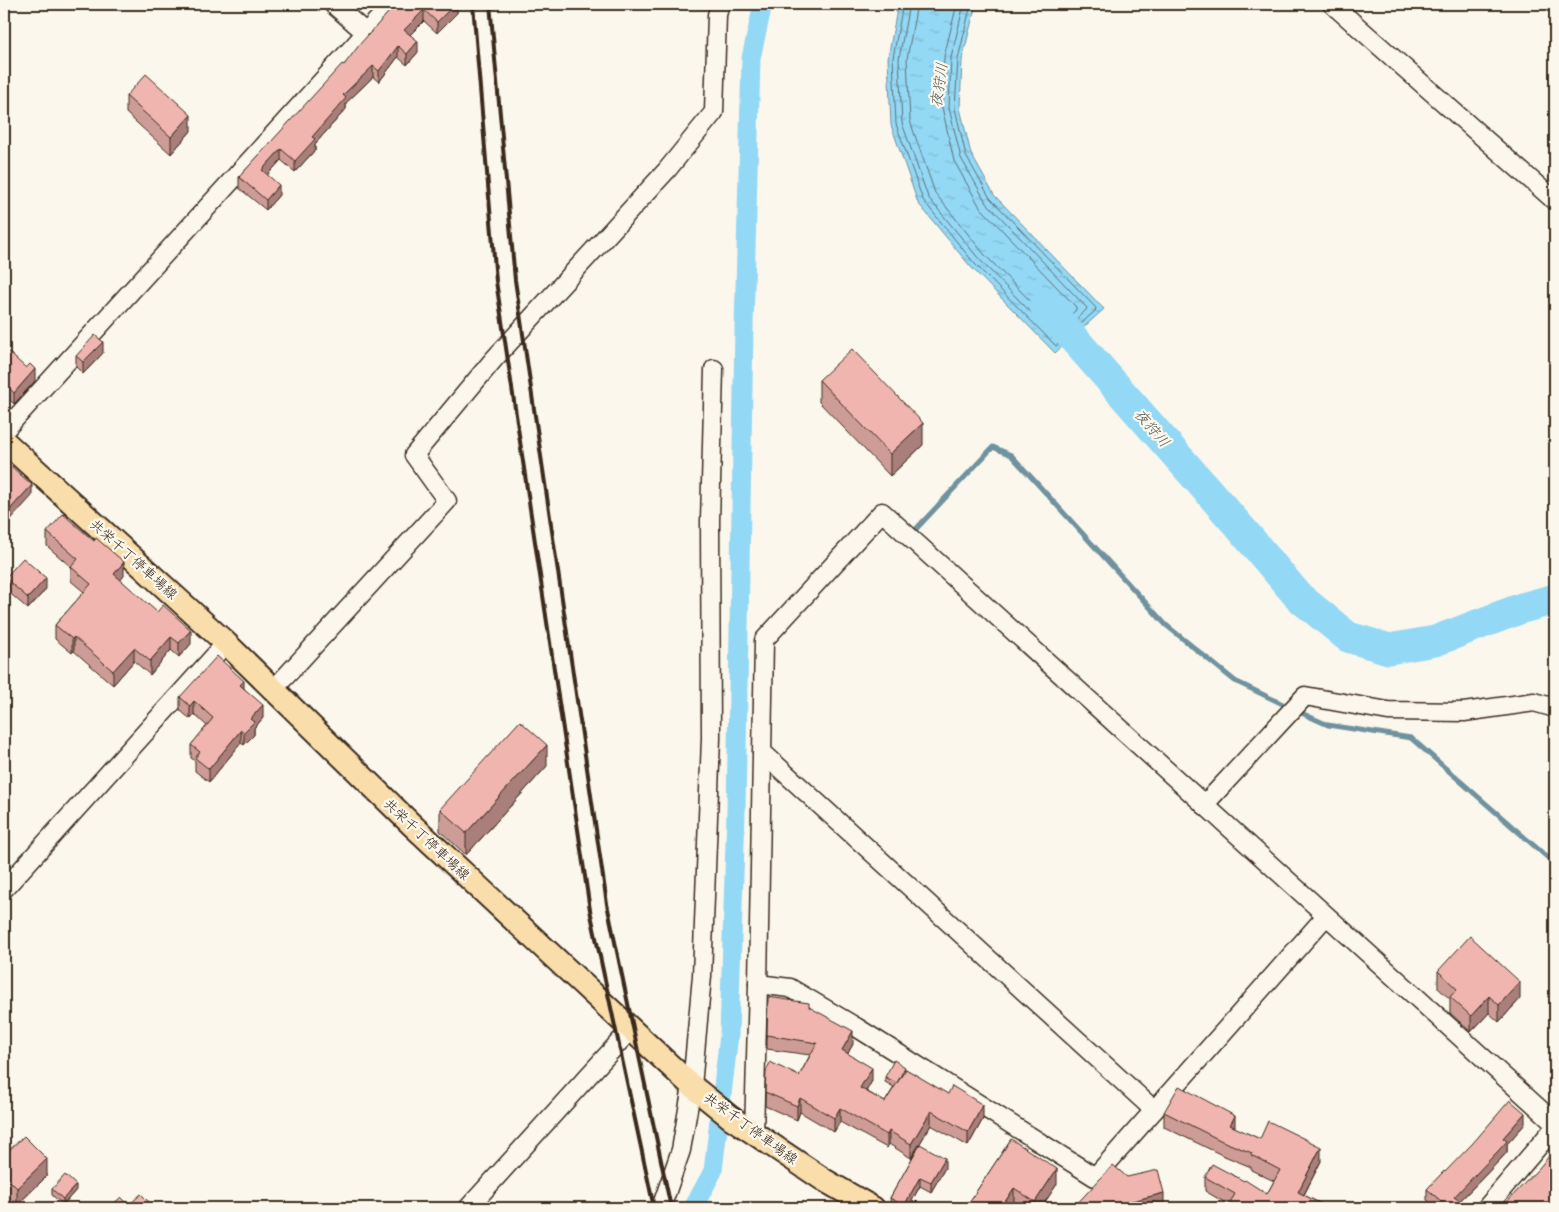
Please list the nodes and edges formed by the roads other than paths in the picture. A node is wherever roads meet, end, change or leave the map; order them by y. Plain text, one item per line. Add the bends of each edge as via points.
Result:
1 (333, 4) edge
2 (392, 4) edge
3 (720, 4) edge
4 (1332, 4) edge
5 (366, 33) junction
6 (1555, 201) edge
7 (714, 369) dead end
8 (4, 431) edge
9 (4, 440) edge
10 (226, 643) junction
11 (274, 689) junction
12 (1555, 708) edge
13 (762, 752) junction
14 (1204, 805) junction
15 (4, 889) edge
16 (1326, 916) junction
17 (758, 984) junction
18 (631, 1029) junction
19 (692, 1086) junction
20 (1154, 1110) junction
21 (1555, 1123) edge
22 (1555, 1127) edge
23 (754, 1133) junction
24 (468, 1208) edge
25 (661, 1208) edge
26 (873, 1208) edge
27 (1486, 1208) edge

1 - 5 street
2 - 5 street
3 - 11 street via 716,15 714,112 667,170 494,359 414,455 446,500
4 - 6 street
5 - 8 street
7 - 19 street via 710,747 702,976
9 - 10 main road, 共栄千丁停車場線
10 - 11 main road, 共栄千丁停車場線
10 - 15 street
11 - 18 main road, 共栄千丁停車場線 via 411,824
12 - 14 street via 1534,702 1464,712 1388,711 1305,696
13 - 14 street via 764,640 882,512
13 - 17 street
13 - 20 street
14 - 16 street
16 - 20 street
16 - 21 street
17 - 20 street via 790,988 1095,1177
17 - 23 street
18 - 19 main road, 共栄千丁停車場線
18 - 24 street
19 - 23 main road, 共栄千丁停車場線
19 - 25 street via 681,1150
22 - 27 street
23 - 26 main road, 共栄千丁停車場線

